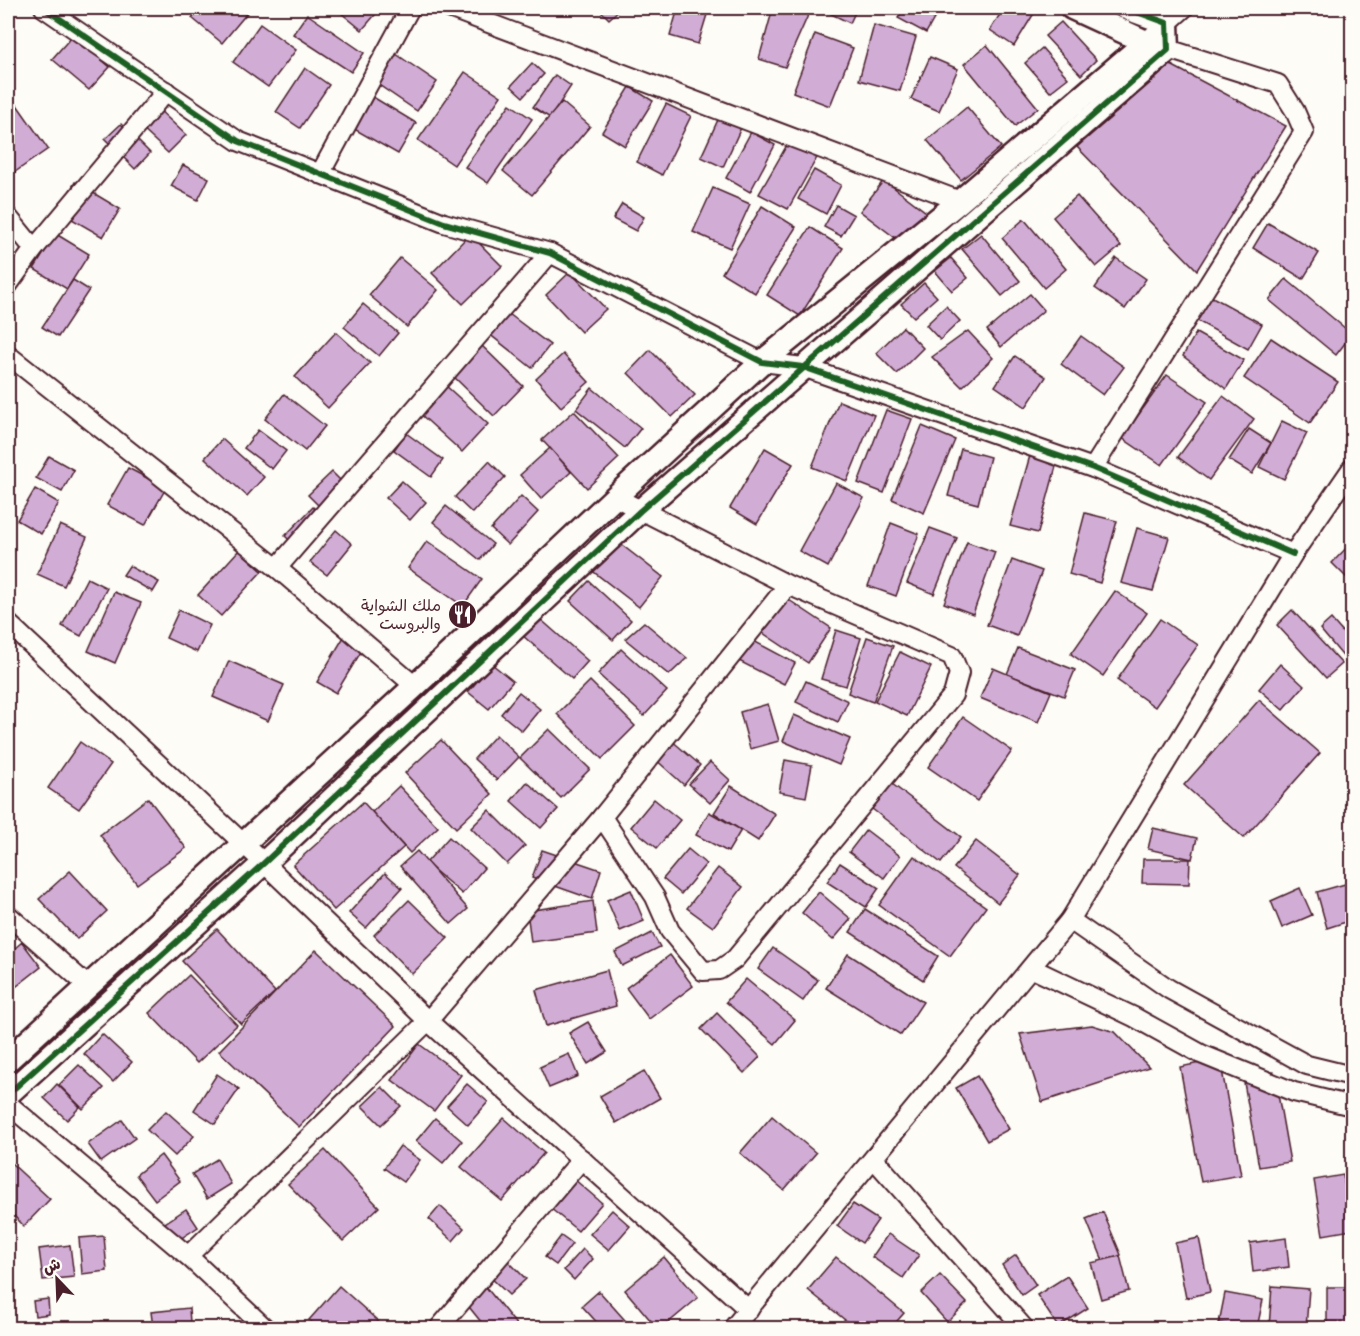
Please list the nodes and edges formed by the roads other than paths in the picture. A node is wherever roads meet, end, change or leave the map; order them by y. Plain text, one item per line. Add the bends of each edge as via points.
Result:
1 (44, 8) edge
2 (410, 8) edge
3 (449, 8) edge
4 (1072, 8) edge
5 (1126, 8) edge
6 (1184, 8) edge
7 (1167, 24) junction
8 (1146, 42) junction
9 (1168, 50) junction
10 (166, 91) junction
11 (320, 174) junction
12 (960, 201) junction
13 (8, 217) edge
14 (34, 249) junction
15 (550, 253) junction
16 (8, 285) edge
17 (8, 355) edge
18 (762, 362) junction
19 (803, 367) junction
20 (1093, 468) junction
21 (1353, 468) edge
22 (615, 497) junction
23 (640, 511) junction
24 (1293, 554) junction
25 (277, 568) junction
26 (788, 585) junction
27 (8, 624) edge
28 (415, 686) junction
29 (602, 817) junction
30 (243, 843) junction
31 (264, 863) junction
32 (8, 915) edge
33 (1070, 920) junction
34 (1031, 968) junction
35 (88, 986) junction
36 (428, 1021) junction
37 (8, 1060) edge
38 (1353, 1076) edge
39 (8, 1094) edge
40 (8, 1104) edge
41 (1353, 1106) edge
42 (582, 1159) junction
43 (874, 1159) junction
44 (188, 1256) junction
45 (749, 1310) junction
46 (266, 1329) edge
47 (439, 1329) edge
48 (733, 1329) edge
49 (1024, 1329) edge

1 - 10 street
2 - 11 street
3 - 12 street
4 - 8 street
5 - 7 street
6 - 7 street
7 - 8 street
7 - 9 street
8 - 9 street
8 - 12 street
9 - 19 street
9 - 20 street via 1278,84 1304,132
10 - 11 street via 238,141
10 - 14 street
11 - 15 street via 444,223
12 - 18 street
13 - 14 street
14 - 16 street
15 - 18 street
15 - 25 street
17 - 25 street
18 - 19 street
18 - 22 street
19 - 20 street
19 - 23 street
20 - 24 street
21 - 24 street
22 - 23 street
22 - 28 street
23 - 26 street
23 - 31 street
24 - 33 street
25 - 28 street
26 - 29 street
26 - 29 street via 952,656 959,673 953,695 735,959 719,970 703,971 670,931 655,897
27 - 30 street
28 - 30 street
29 - 36 street
30 - 31 street
30 - 35 street
31 - 36 street
31 - 39 street
32 - 35 street
33 - 34 street
33 - 38 street via 1189,1000 1307,1065
34 - 41 street via 1201,1054 1294,1092
34 - 43 street
35 - 37 street
36 - 42 street
36 - 44 street
40 - 44 street
42 - 45 street
42 - 47 street
43 - 45 street
43 - 49 street
44 - 46 street
45 - 48 street

